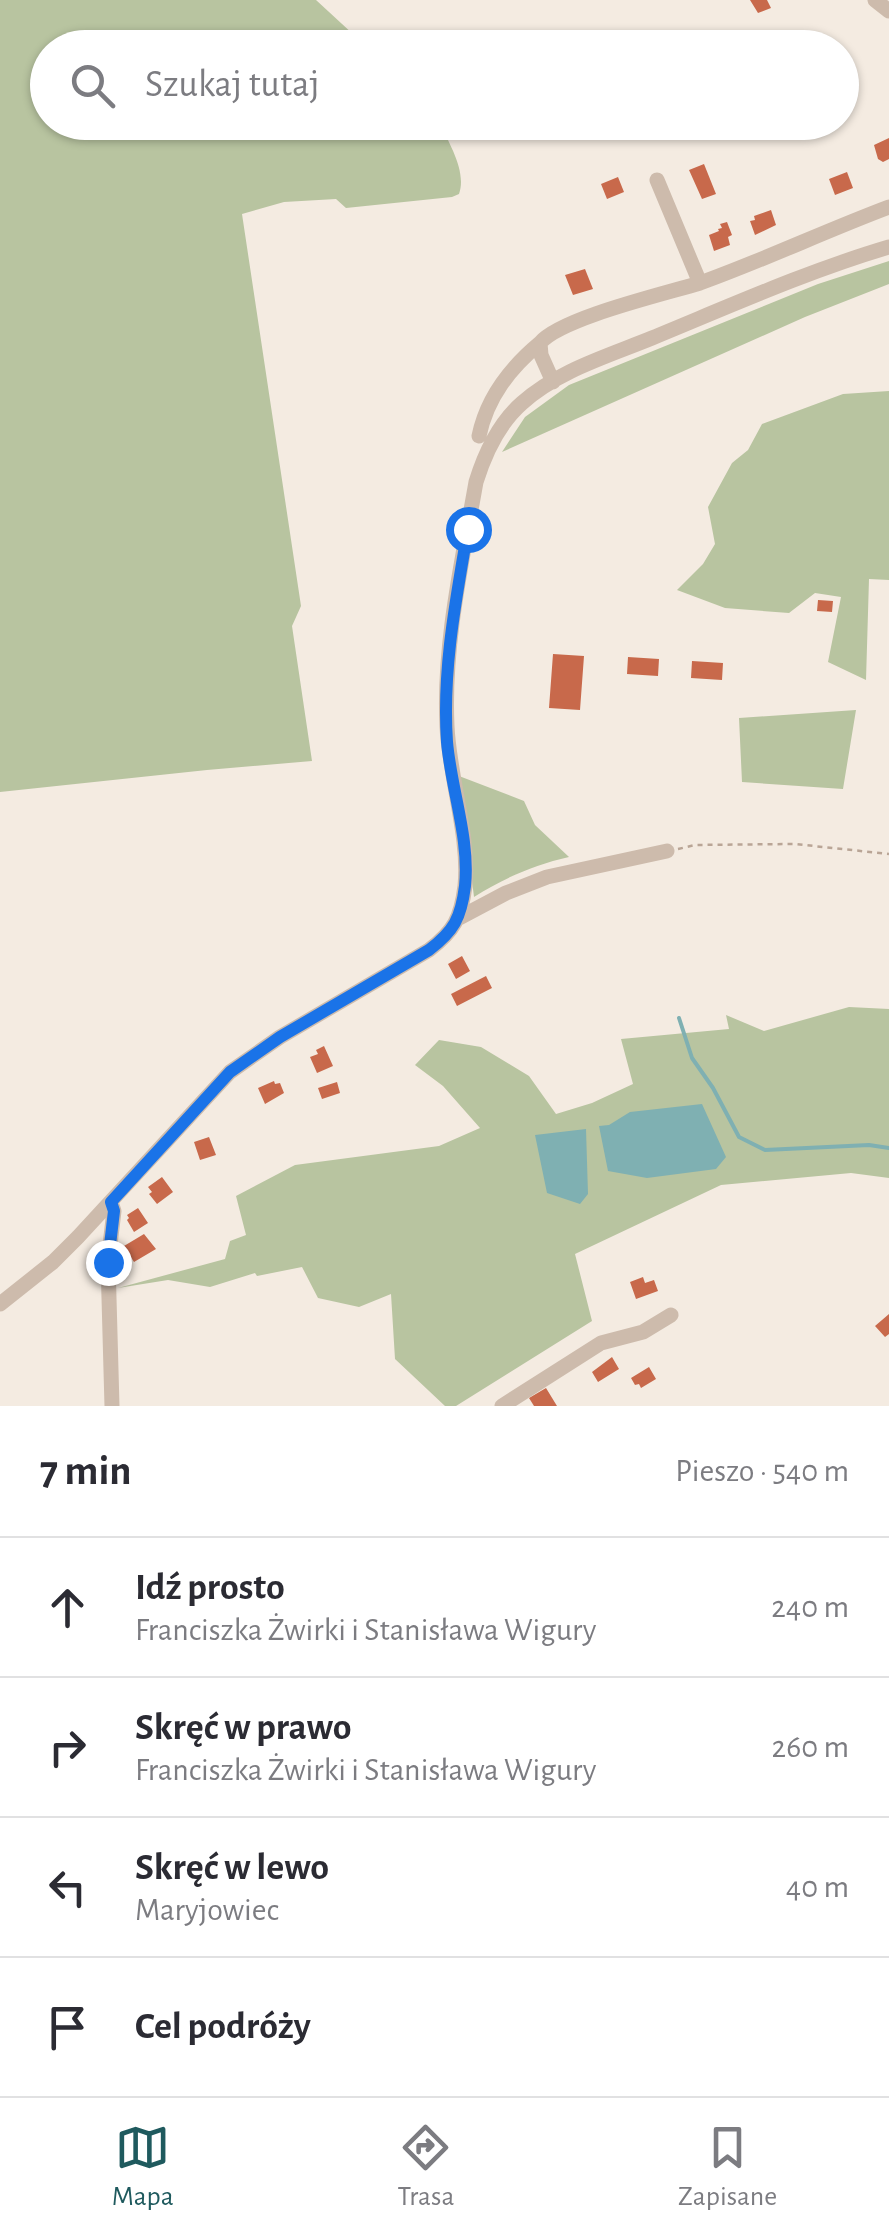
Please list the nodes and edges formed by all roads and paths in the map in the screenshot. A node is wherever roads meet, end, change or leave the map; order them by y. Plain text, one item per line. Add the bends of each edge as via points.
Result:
1 (875, 0) edge
2 (889, 10) edge
3 (657, 180) dead end
4 (889, 208) edge
5 (889, 247) edge
6 (700, 283) junction
7 (540, 343) junction
8 (552, 382) junction
9 (479, 436) dead end
10 (667, 851) joint
11 (889, 854) edge
12 (457, 919) junction
13 (111, 1202) junction
14 (0, 1304) edge
15 (672, 1315) dead end
16 (112, 1406) edge
17 (502, 1406) edge

1 - 2 street
3 - 6 street
4 - 6 street
5 - 8 street
6 - 7 street via 568,324
7 - 8 street
7 - 9 street via 506,375
8 - 12 street via 502,425 476,482 446,707 464,860
10 - 11 path via 794,844
10 - 12 street via 548,876
12 - 13 street via 429,950 230,1072
13 - 14 street
13 - 16 street
15 - 17 street via 643,1332 601,1343

